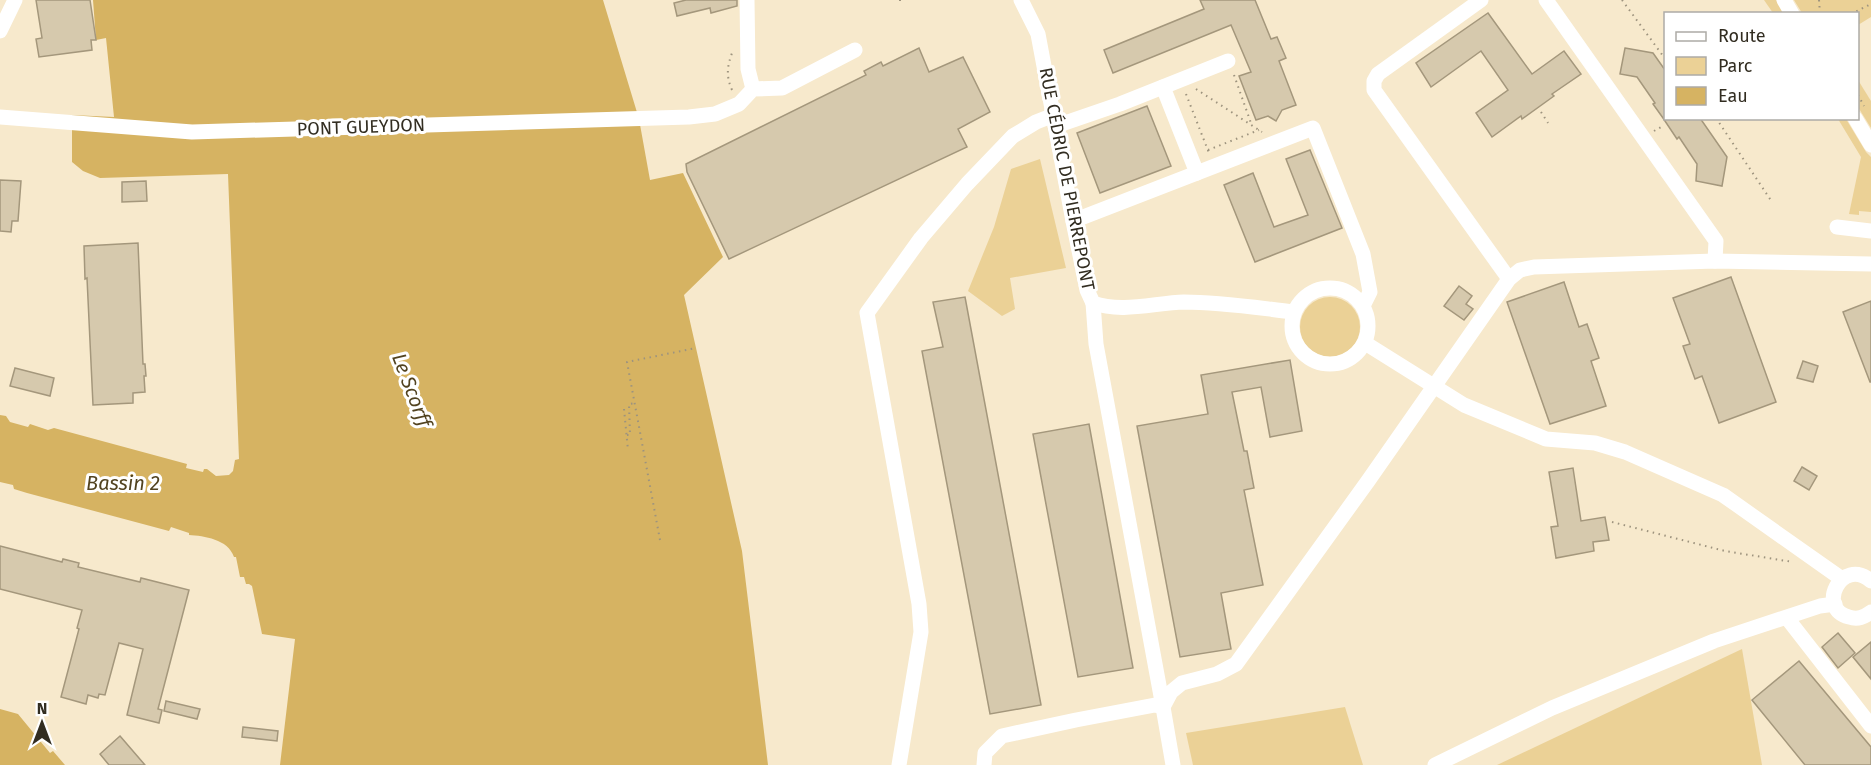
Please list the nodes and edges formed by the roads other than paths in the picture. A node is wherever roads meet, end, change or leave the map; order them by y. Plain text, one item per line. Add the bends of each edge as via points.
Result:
1 (15, 0) edge
2 (747, 0) edge
3 (1021, 0) edge
4 (1480, 0) edge
5 (1546, 0) edge
6 (0, 31) edge
7 (855, 50) dead end
8 (1228, 61) road end
9 (1163, 87) junction
10 (753, 89) junction
11 (0, 117) edge
12 (1856, 120) edge
13 (1055, 121) junction
14 (1871, 145) edge
15 (1197, 173) junction
16 (1072, 221) junction
17 (1837, 227) dead end
18 (1871, 231) edge
19 (1715, 261) junction
20 (1871, 264) edge
21 (1509, 279) junction
22 (1093, 303) junction
23 (1363, 306) junction
24 (1294, 312) junction
25 (1365, 343) junction
26 (1435, 387) junction
27 (1842, 579) junction
28 (1871, 581) edge
29 (1835, 604) junction
30 (1871, 613) edge
31 (1787, 618) junction
32 (1163, 707) junction
33 (1871, 726) edge
34 (899, 765) edge
35 (984, 765) edge
36 (1173, 765) edge
37 (1435, 765) edge

1 - 6 street
2 - 10 street via 748,69
3 - 13 street, RUE CÉDRIC DE PIERREPONT via 1038,34
4 - 21 street via 1378,74 1374,90
5 - 19 street via 1716,241
7 - 10 street via 782,88
8 - 9 street
9 - 13 street
9 - 15 street
10 - 11 street, PONT GUEYDON via 739,104 715,114 689,117 192,132
12 - 14 street
13 - 16 street, RUE CÉDRIC DE PIERREPONT
13 - 34 street via 1036,122 1013,136 921,238 867,313 921,632
15 - 16 street
15 - 23 street via 1313,128 1363,254 1370,292
16 - 22 street, RUE CÉDRIC DE PIERREPONT
17 - 18 street
19 - 20 street
19 - 21 street via 1534,267 1520,270
21 - 26 street
22 - 24 street, RUE CÉDRIC DE PIERREPONT via 1107,308 1184,302
22 - 32 street via 1096,344
23 - 24 street via 1349,294 1332,288 1308,295
23 - 25 street via 1369,331
24 - 25 street via 1294,340 1310,359 1335,365 1358,354
25 - 26 street
26 - 27 street via 1464,405 1546,439 1595,443 1625,452 1723,495
26 - 32 street via 1236,664 1217,674 1182,683 1171,692
27 - 28 street via 1855,574
27 - 29 street via 1834,590
29 - 30 street via 1851,618
29 - 31 street
31 - 33 street
31 - 37 street via 1714,641 1563,704
32 - 35 street via 1155,705 1002,736 985,753
32 - 36 street

